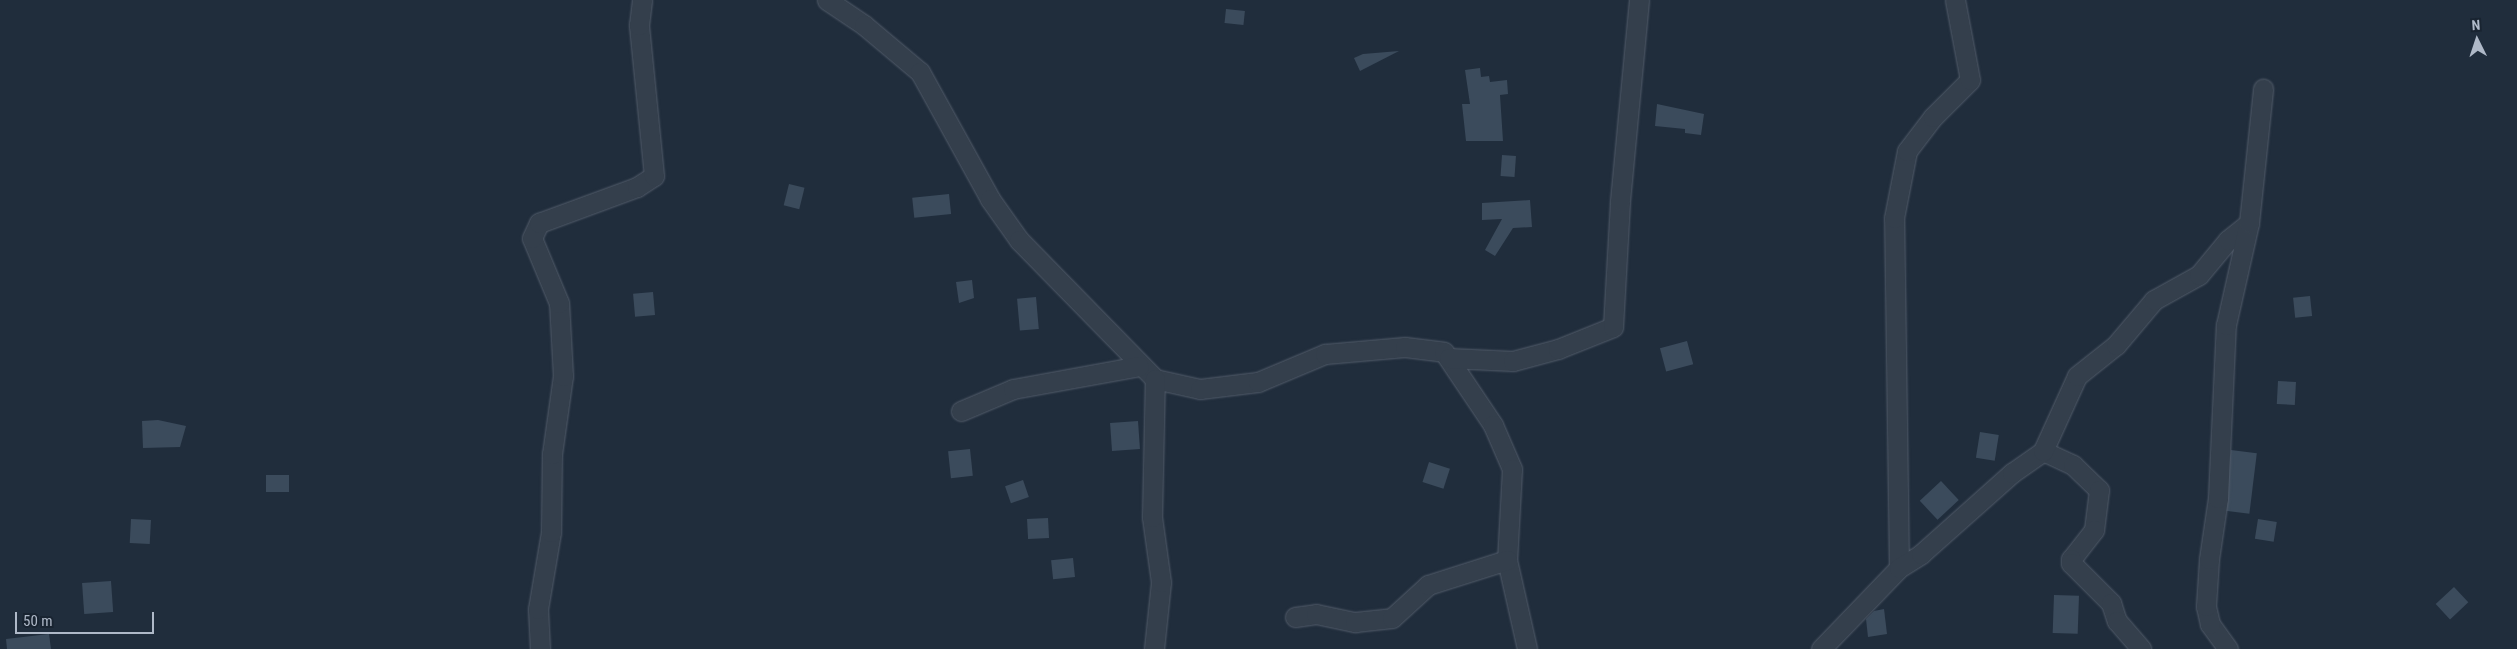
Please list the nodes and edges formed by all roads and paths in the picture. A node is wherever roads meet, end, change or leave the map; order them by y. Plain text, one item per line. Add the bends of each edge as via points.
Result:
1 (642, 0) edge
2 (827, 0) edge
3 (1640, 0) edge
4 (1955, 0) edge
5 (2263, 89) dead end
6 (2249, 223) junction
7 (1449, 358) junction
8 (1139, 366) junction
9 (1155, 379) junction
10 (961, 411) dead end
11 (2043, 451) junction
12 (1507, 560) junction
13 (1899, 568) junction
14 (1295, 617) dead end
15 (540, 649) edge
16 (1154, 649) edge
17 (1527, 649) edge
18 (1820, 649) edge
19 (2141, 649) edge
20 (2228, 649) edge

1 - 15 street via 640,24 654,176 637,187 539,223 532,238 558,303 563,376 552,454 551,532 538,609
2 - 8 street via 864,25 920,72 990,199 1019,240
3 - 7 street via 1620,201 1614,327 1558,350 1513,361
4 - 13 street via 1970,80 1933,117 1907,151 1894,218
5 - 6 street
6 - 11 street via 2228,240 2199,275 2154,300 2116,345 2077,376
6 - 20 street via 2226,325 2218,498 2206,606 2210,624
7 - 9 street via 1444,352 1405,347 1324,354 1258,382 1200,390
7 - 12 street via 1493,425 1512,469
8 - 9 street
8 - 10 street via 1013,389
9 - 16 street via 1152,517 1161,582
11 - 13 street via 2012,472 1921,554
11 - 19 street via 2073,465 2099,490 2094,530 2071,559 2071,564 2111,603 2117,621
12 - 14 street via 1428,585 1392,618 1355,622 1316,614
12 - 17 street
13 - 18 street

